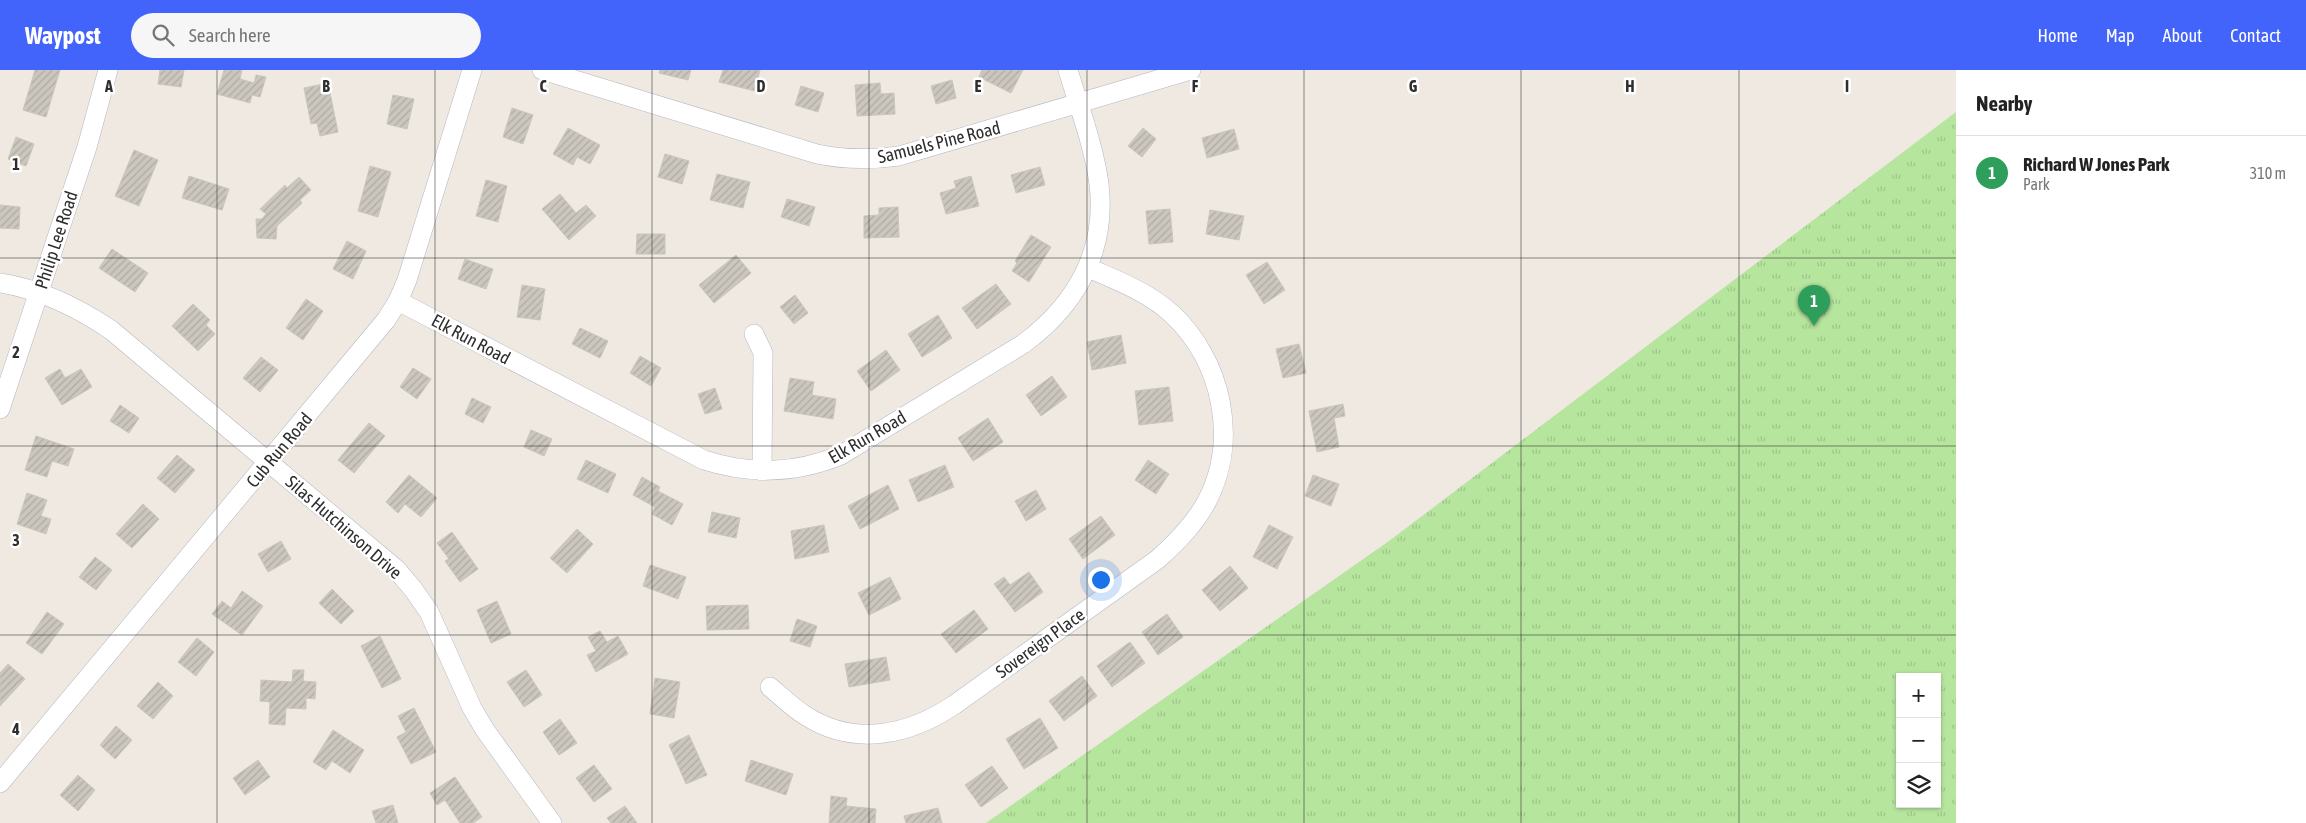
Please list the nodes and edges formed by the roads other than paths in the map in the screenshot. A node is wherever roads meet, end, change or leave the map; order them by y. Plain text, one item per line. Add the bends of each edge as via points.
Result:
1 (108, 70) edge
2 (472, 70) edge
3 (542, 70) edge
4 (1068, 70) edge
5 (1191, 70) edge
6 (1078, 103) junction
7 (1089, 268) junction
8 (0, 284) edge
9 (38, 294) junction
10 (398, 301) junction
11 (754, 334) dead end
12 (0, 409) edge
13 (269, 462) junction
14 (762, 471) junction
15 (770, 687) dead end
16 (0, 783) edge
17 (552, 823) edge

1 - 9 street, Philip Lee Road via 87,147
2 - 10 street, Cub Run Road
3 - 6 street, Samuels Pine Road via 817,154 849,159 899,156
4 - 6 street, Elk Run Road
5 - 6 street, Samuels Pine Road
6 - 7 street, Elk Run Road via 1100,196
7 - 14 street, Elk Run Road via 1056,316 1023,344 842,455 800,468
7 - 15 street, Sovereign Place via 1131,286 1170,312 1209,364 1223,416 1223,443 1207,501 1193,522 1158,559 954,705 914,727 893,732 850,733 806,716
8 - 9 street, Silas Hutchinson Drive
9 - 12 street, Philip Lee Road
9 - 13 street, Silas Hutchinson Drive via 88,315 111,330
10 - 13 street, Cub Run Road via 386,320
10 - 14 street, Elk Run Road via 695,456 722,466
11 - 14 street via 764,353
13 - 16 street, Cub Run Road
13 - 17 street, Silas Hutchinson Drive via 396,569 413,589 433,620 472,708

